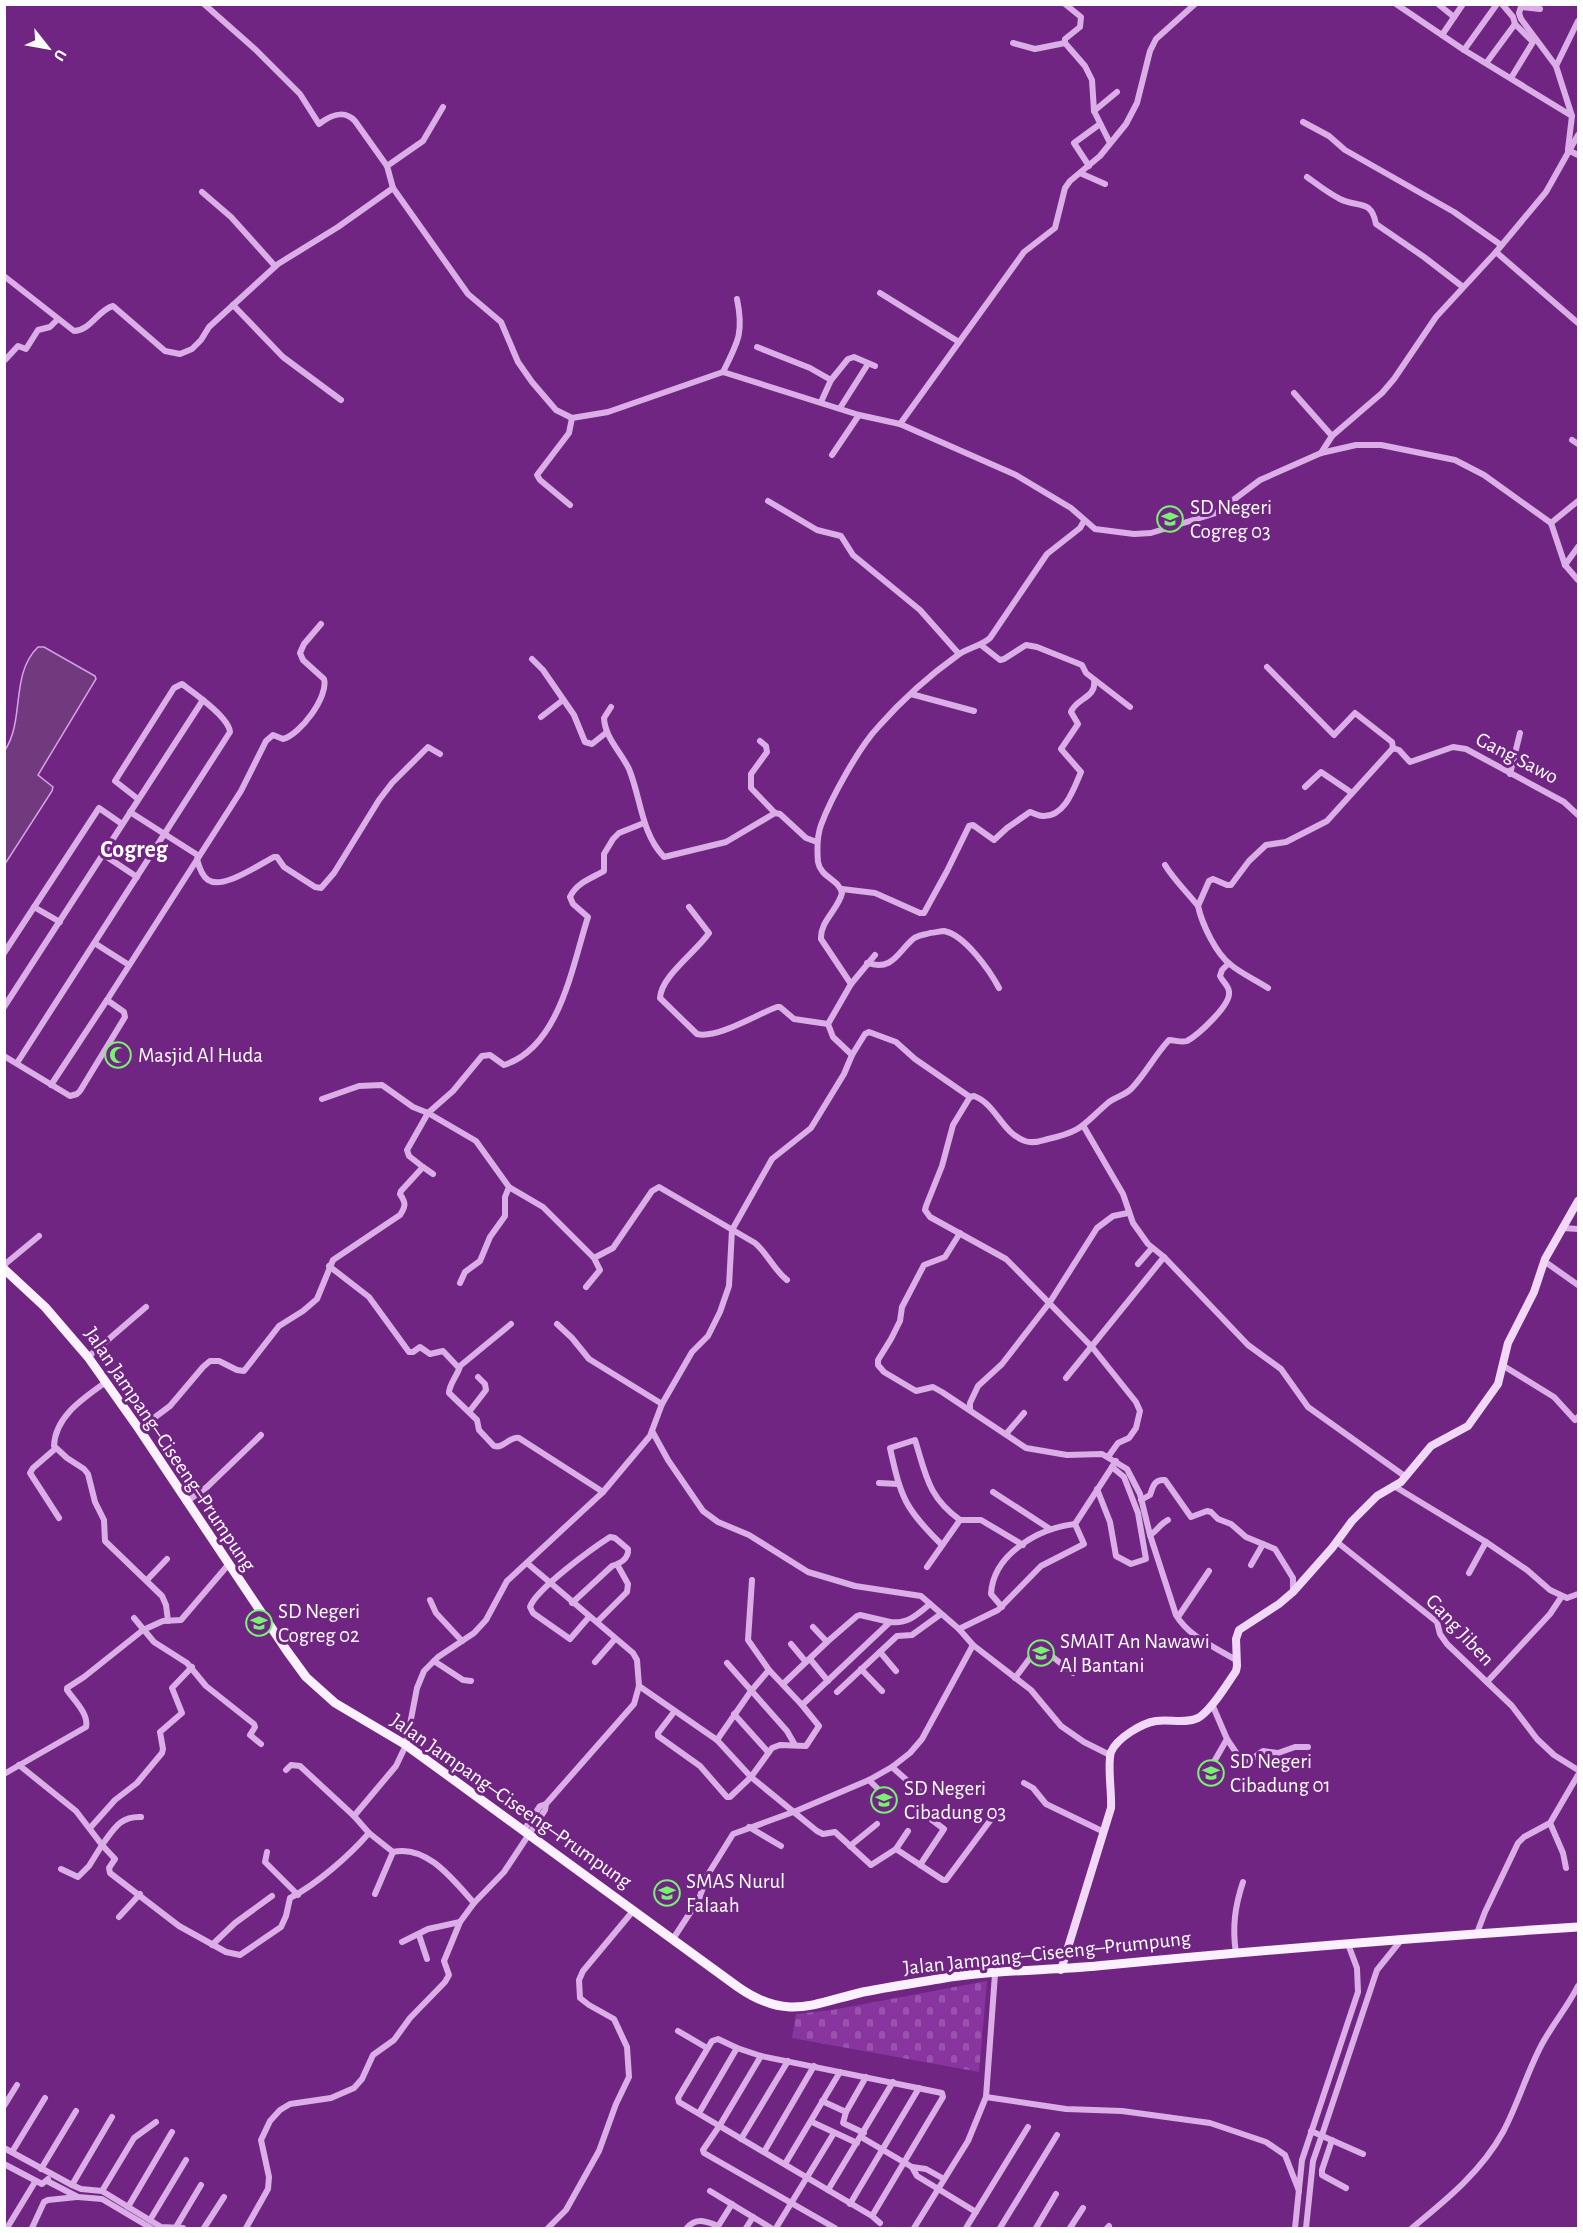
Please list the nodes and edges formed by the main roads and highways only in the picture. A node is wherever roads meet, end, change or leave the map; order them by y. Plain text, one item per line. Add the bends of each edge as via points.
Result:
1 (4, 1267) edge
2 (1578, 1927) edge

1 - 2 main road, Jalan Jampang–Ciseeng–Prumpung via 45,1306 106,1382 293,1660 320,1692 406,1745 762,2002 806,2007 946,1977

